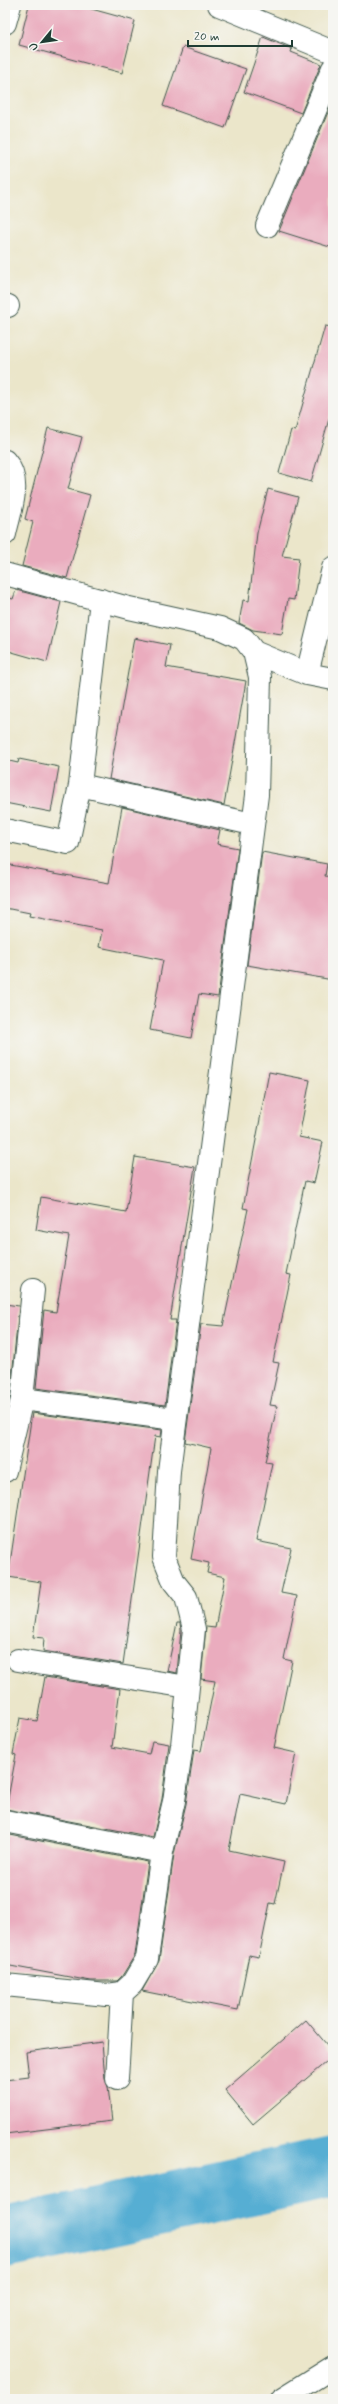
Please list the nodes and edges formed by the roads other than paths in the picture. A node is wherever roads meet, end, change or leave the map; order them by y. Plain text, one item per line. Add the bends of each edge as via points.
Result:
1 (10, 5) edge
2 (219, 5) edge
3 (5, 23) edge
4 (333, 52) edge
5 (333, 68) edge
6 (267, 226) dead end
7 (5, 462) edge
8 (5, 534) edge
9 (333, 568) edge
10 (5, 574) edge
11 (101, 600) junction
12 (254, 652) junction
13 (307, 674) junction
14 (333, 679) edge
15 (80, 785) junction
16 (252, 824) junction
17 (5, 830) edge
18 (33, 1290) dead end
19 (22, 1399) junction
20 (175, 1419) junction
21 (5, 1471) edge
22 (18, 1660) dead end
23 (188, 1687) junction
24 (5, 1821) edge
25 (162, 1852) junction
26 (5, 1985) edge
27 (122, 1993) junction
28 (117, 2079) dead end
29 (333, 2367) edge
30 (282, 2399) edge

1 - 3 street
2 - 4 street
5 - 6 street
7 - 8 street via 12,469 15,483
9 - 13 street
10 - 11 street
11 - 12 street via 220,628 244,639
11 - 15 street
12 - 13 street
12 - 16 street via 260,677 261,708 257,795
13 - 14 street
15 - 16 street
15 - 17 street via 68,844
16 - 20 street via 202,1226
18 - 19 street
19 - 20 street
19 - 21 street
20 - 23 street via 164,1557 174,1582 186,1597 194,1629
22 - 23 street
23 - 25 street via 174,1801
24 - 25 street
25 - 27 street via 147,1959 132,1984
26 - 27 street via 107,1995
27 - 28 street
29 - 30 street

